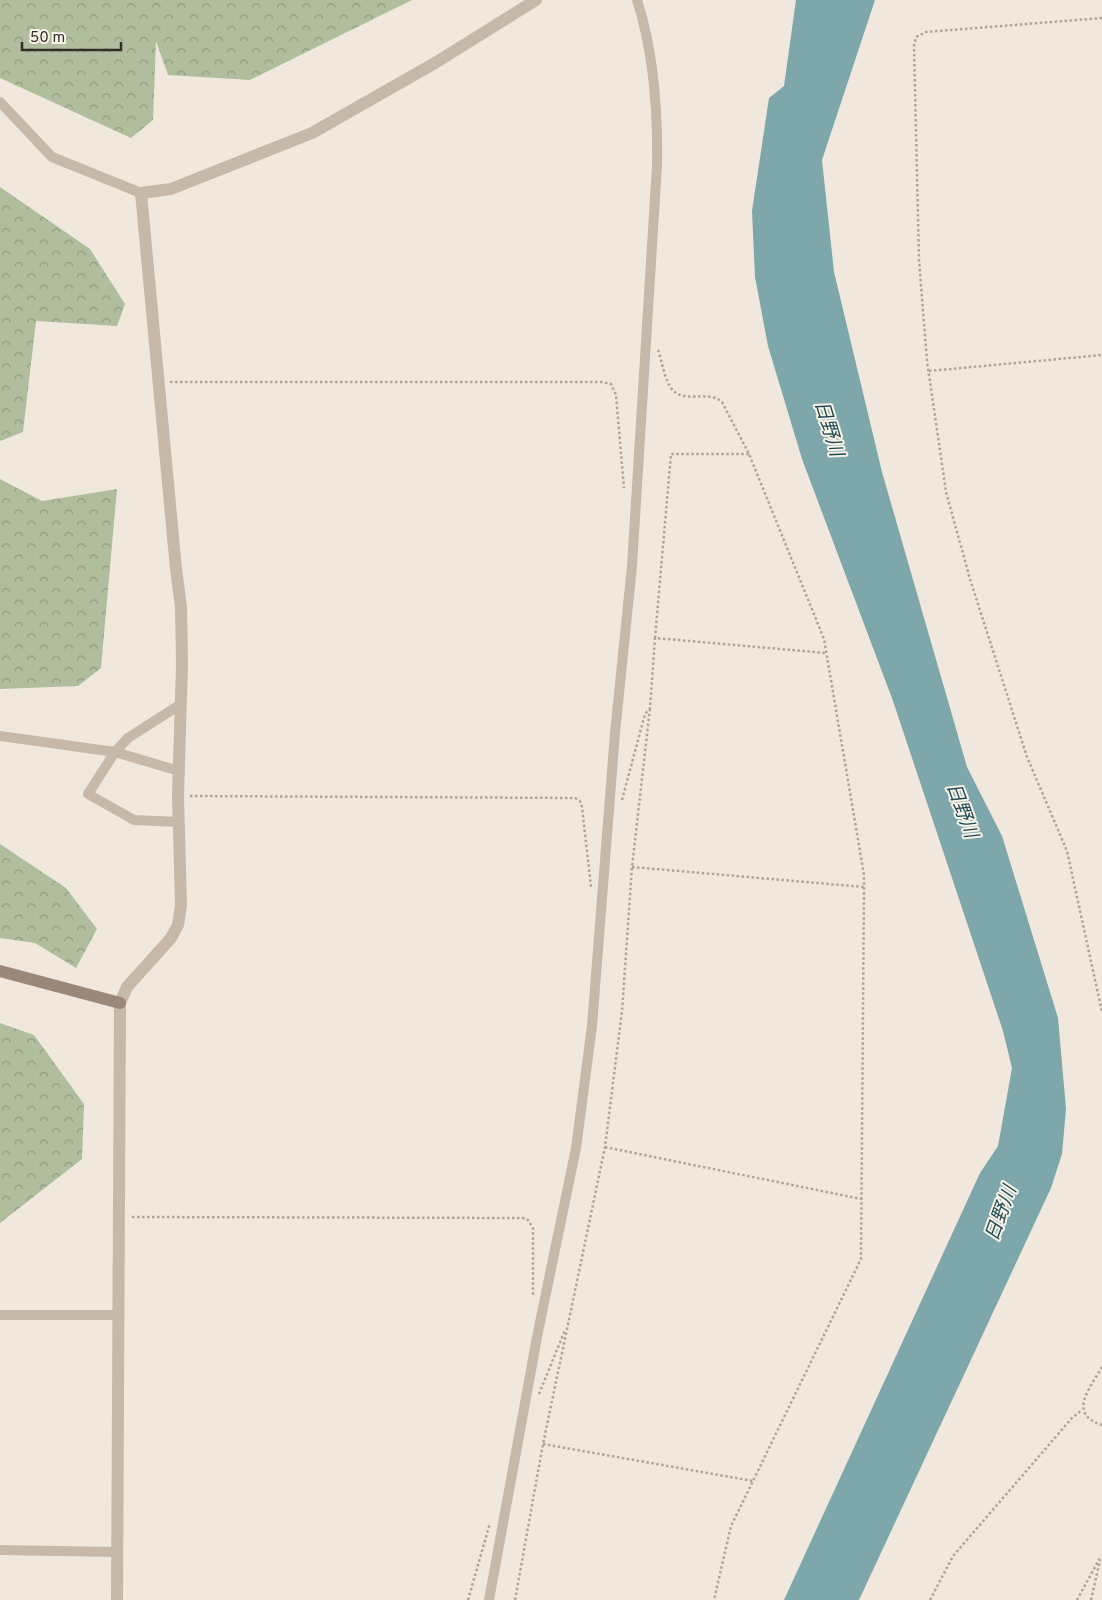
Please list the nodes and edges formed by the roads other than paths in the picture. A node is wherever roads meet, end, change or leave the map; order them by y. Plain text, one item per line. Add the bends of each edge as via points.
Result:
1 (536, 0) edge
2 (637, 0) edge
3 (0, 102) edge
4 (141, 193) junction
5 (181, 704) junction
6 (0, 736) edge
7 (115, 752) junction
8 (179, 771) junction
9 (179, 822) junction
10 (0, 971) edge
11 (120, 1003) junction
12 (0, 1315) edge
13 (117, 1316) junction
14 (0, 1550) edge
15 (117, 1552) junction
16 (117, 1600) edge
17 (489, 1600) edge

1 - 4 street via 435,63 312,133 171,189
2 - 17 street via 651,62 658,131 649,324 632,566 615,732 592,1026 576,1148 538,1332
3 - 4 street via 52,156
4 - 5 street via 181,607
5 - 7 street via 128,738
5 - 8 street
6 - 7 street
7 - 8 street
7 - 9 street via 88,794 134,820
8 - 9 street
9 - 11 street via 181,905 178,925 171,938 127,987
10 - 11 main road
11 - 13 street
12 - 13 street
13 - 15 street
14 - 15 street
15 - 16 street

